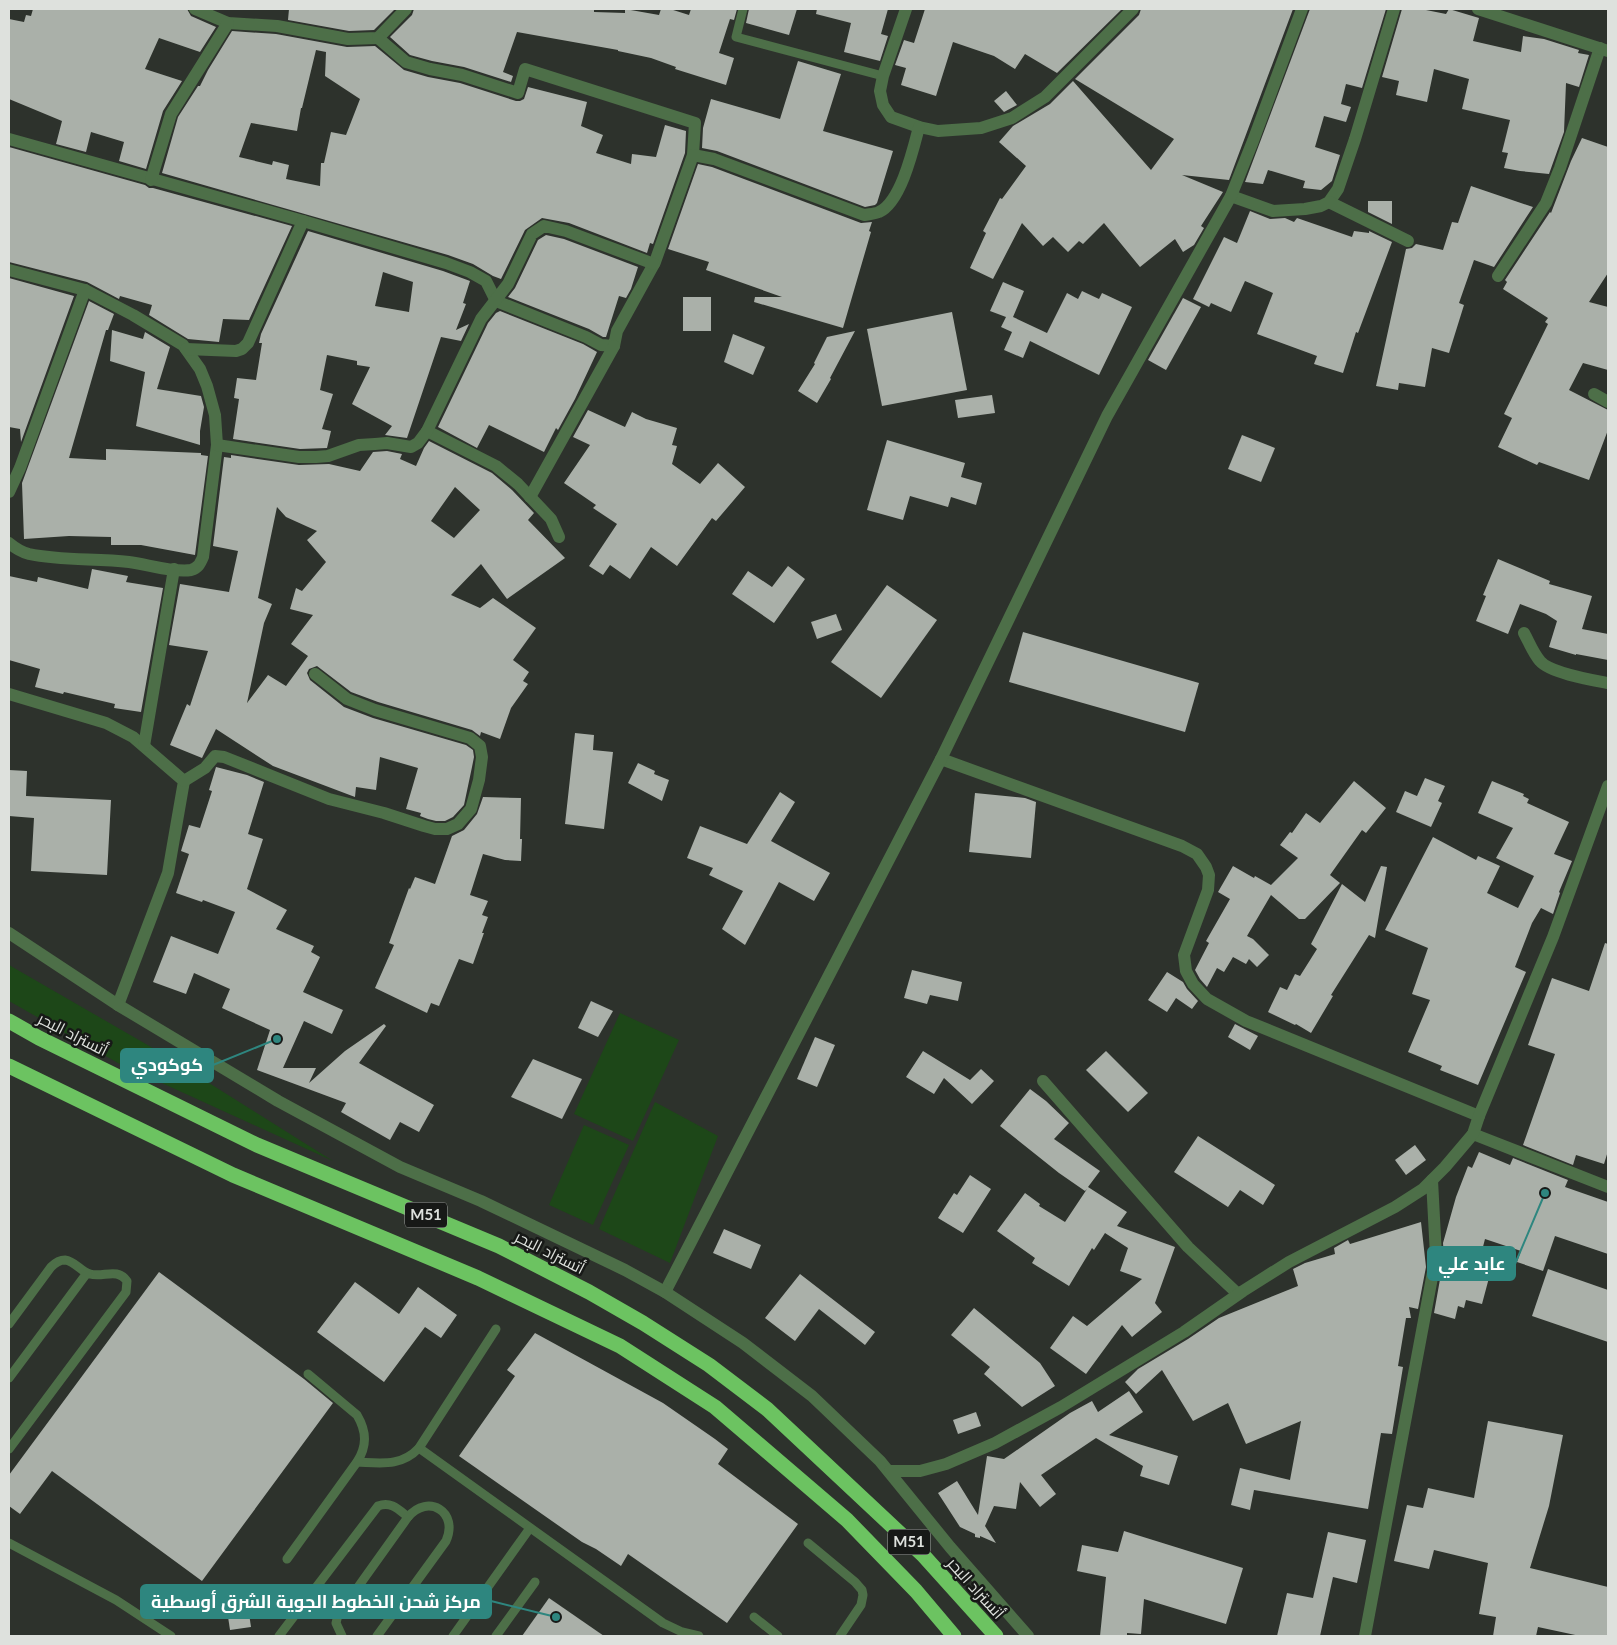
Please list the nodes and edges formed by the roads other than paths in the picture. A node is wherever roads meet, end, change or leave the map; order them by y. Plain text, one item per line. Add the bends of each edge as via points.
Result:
1 (195, 9) edge
2 (406, 9) edge
3 (743, 9) edge
4 (906, 9) edge
5 (1133, 9) edge
6 (1302, 9) edge
7 (1394, 9) edge
8 (1478, 9) edge
9 (228, 23) junction
10 (378, 38) junction
11 (1604, 50) edge
12 (883, 76) junction
13 (919, 127) junction
14 (9, 140) edge
15 (693, 156) junction
16 (151, 180) junction
17 (1231, 196) junction
18 (1329, 202) junction
19 (303, 221) junction
20 (1408, 241) dead end
21 (654, 264) junction
22 (9, 270) edge
23 (1498, 276) dead end
24 (86, 290) junction
25 (496, 300) junction
26 (614, 346) junction
27 (186, 349) junction
28 (1594, 394) dead end
29 (1608, 402) edge
30 (427, 431) junction
31 (216, 445) junction
32 (9, 492) edge
33 (530, 497) junction
34 (559, 537) dead end
35 (9, 543) edge
36 (174, 569) junction
37 (1524, 633) dead end
38 (315, 674) dead end
39 (1608, 683) edge
40 (9, 694) edge
41 (144, 746) junction
42 (941, 759) junction
43 (184, 781) junction
44 (1608, 786) edge
45 (9, 933) edge
46 (118, 1005) junction
47 (9, 1021) edge
48 (9, 1066) edge
49 (1043, 1081) dead end
50 (1479, 1116) junction
51 (1473, 1134) junction
52 (1432, 1180) junction
53 (1608, 1187) edge
54 (87, 1273) junction
55 (665, 1292) junction
56 (1238, 1294) junction
57 (9, 1324) edge
58 (496, 1329) dead end
59 (308, 1374) dead end
60 (9, 1378) edge
61 (419, 1448) junction
62 (9, 1449) edge
63 (357, 1462) junction
64 (890, 1471) junction
65 (408, 1517) junction
66 (530, 1528) junction
67 (9, 1543) edge
68 (808, 1543) dead end
69 (287, 1559) dead end
70 (535, 1582) dead end
71 (754, 1617) dead end
72 (171, 1636) edge
73 (278, 1636) edge
74 (342, 1636) edge
75 (377, 1636) edge
76 (453, 1636) edge
77 (496, 1636) edge
78 (699, 1636) edge
79 (778, 1636) edge
80 (840, 1636) edge
81 (954, 1636) edge
82 (996, 1636) edge
83 (1028, 1636) edge
84 (1365, 1636) edge

1 - 9 street
2 - 10 street
3 - 12 lane via 736,37
4 - 12 street
5 - 13 street via 1045,97 1012,118 962,130 938,132
6 - 17 street
7 - 18 street via 1355,139 1338,188
8 - 11 street
9 - 10 street via 277,26 348,39
9 - 16 street via 171,114
10 - 15 street via 406,62 430,70 462,75 518,93 525,69 695,123
11 - 23 street via 1546,203
12 - 13 street via 880,91 890,117
13 - 15 street via 908,166 893,200 878,213 864,214 714,160
14 - 16 street
15 - 21 street
16 - 19 street
17 - 18 street via 1273,210 1305,209
17 - 42 street via 1107,416
18 - 20 street
19 - 25 street via 470,272 486,281
19 - 27 street via 248,343 236,351
21 - 25 street via 544,226 532,234 508,284
21 - 26 street via 617,331
22 - 24 street
24 - 27 street via 133,314
24 - 32 street
25 - 26 street via 601,345
25 - 30 street via 481,319
26 - 33 street
27 - 31 street via 207,386 215,415
28 - 29 street
30 - 31 street via 418,443 410,447 387,443 359,445 316,457
30 - 33 street via 496,466
31 - 36 street via 204,557 200,566 193,570
33 - 34 street via 551,519
35 - 36 street via 16,549 41,556 129,562
36 - 41 street
37 - 39 street via 1546,666
38 - 43 street via 347,699 470,738 480,746 479,780 471,809 458,824 447,829 435,829 329,799 224,757 215,756 205,768
40 - 41 street via 106,723
41 - 43 street
42 - 50 street via 1197,854 1209,875 1208,890 1184,955 1186,971 1207,998 1246,1021
42 - 55 street
43 - 46 street via 168,874
44 - 50 street via 1553,937
45 - 46 street
46 - 55 street via 278,1101 400,1167 482,1201
47 - 82 highway, أتستراد البحر / M51 via 258,1145 499,1246 644,1323 709,1365 767,1409 923,1555
48 - 81 highway, M51 via 233,1175 478,1278 620,1346 715,1407 847,1520 916,1591
49 - 56 street via 1188,1247
50 - 51 street
51 - 52 street
51 - 53 street
52 - 56 street via 1394,1207 1288,1262
52 - 84 street via 1436,1256
54 - 57 lane via 65,1260 55,1263
54 - 60 lane
54 - 62 lane via 113,1273 124,1277 126,1292
55 - 64 street via 743,1343 812,1396
56 - 64 street via 1160,1347 996,1443 920,1471
58 - 61 lane
59 - 63 lane via 357,1415 365,1433 363,1453
61 - 63 lane via 400,1461
61 - 66 lane
63 - 69 lane
64 - 83 street via 950,1547
65 - 73 lane via 393,1505 378,1506
65 - 74 lane via 338,1615 336,1623
65 - 75 lane via 420,1507 436,1507 448,1518 449,1533
66 - 76 lane
66 - 78 lane via 663,1623
67 - 72 lane via 116,1600
68 - 80 lane via 862,1590 861,1605
70 - 77 lane
71 - 79 lane

